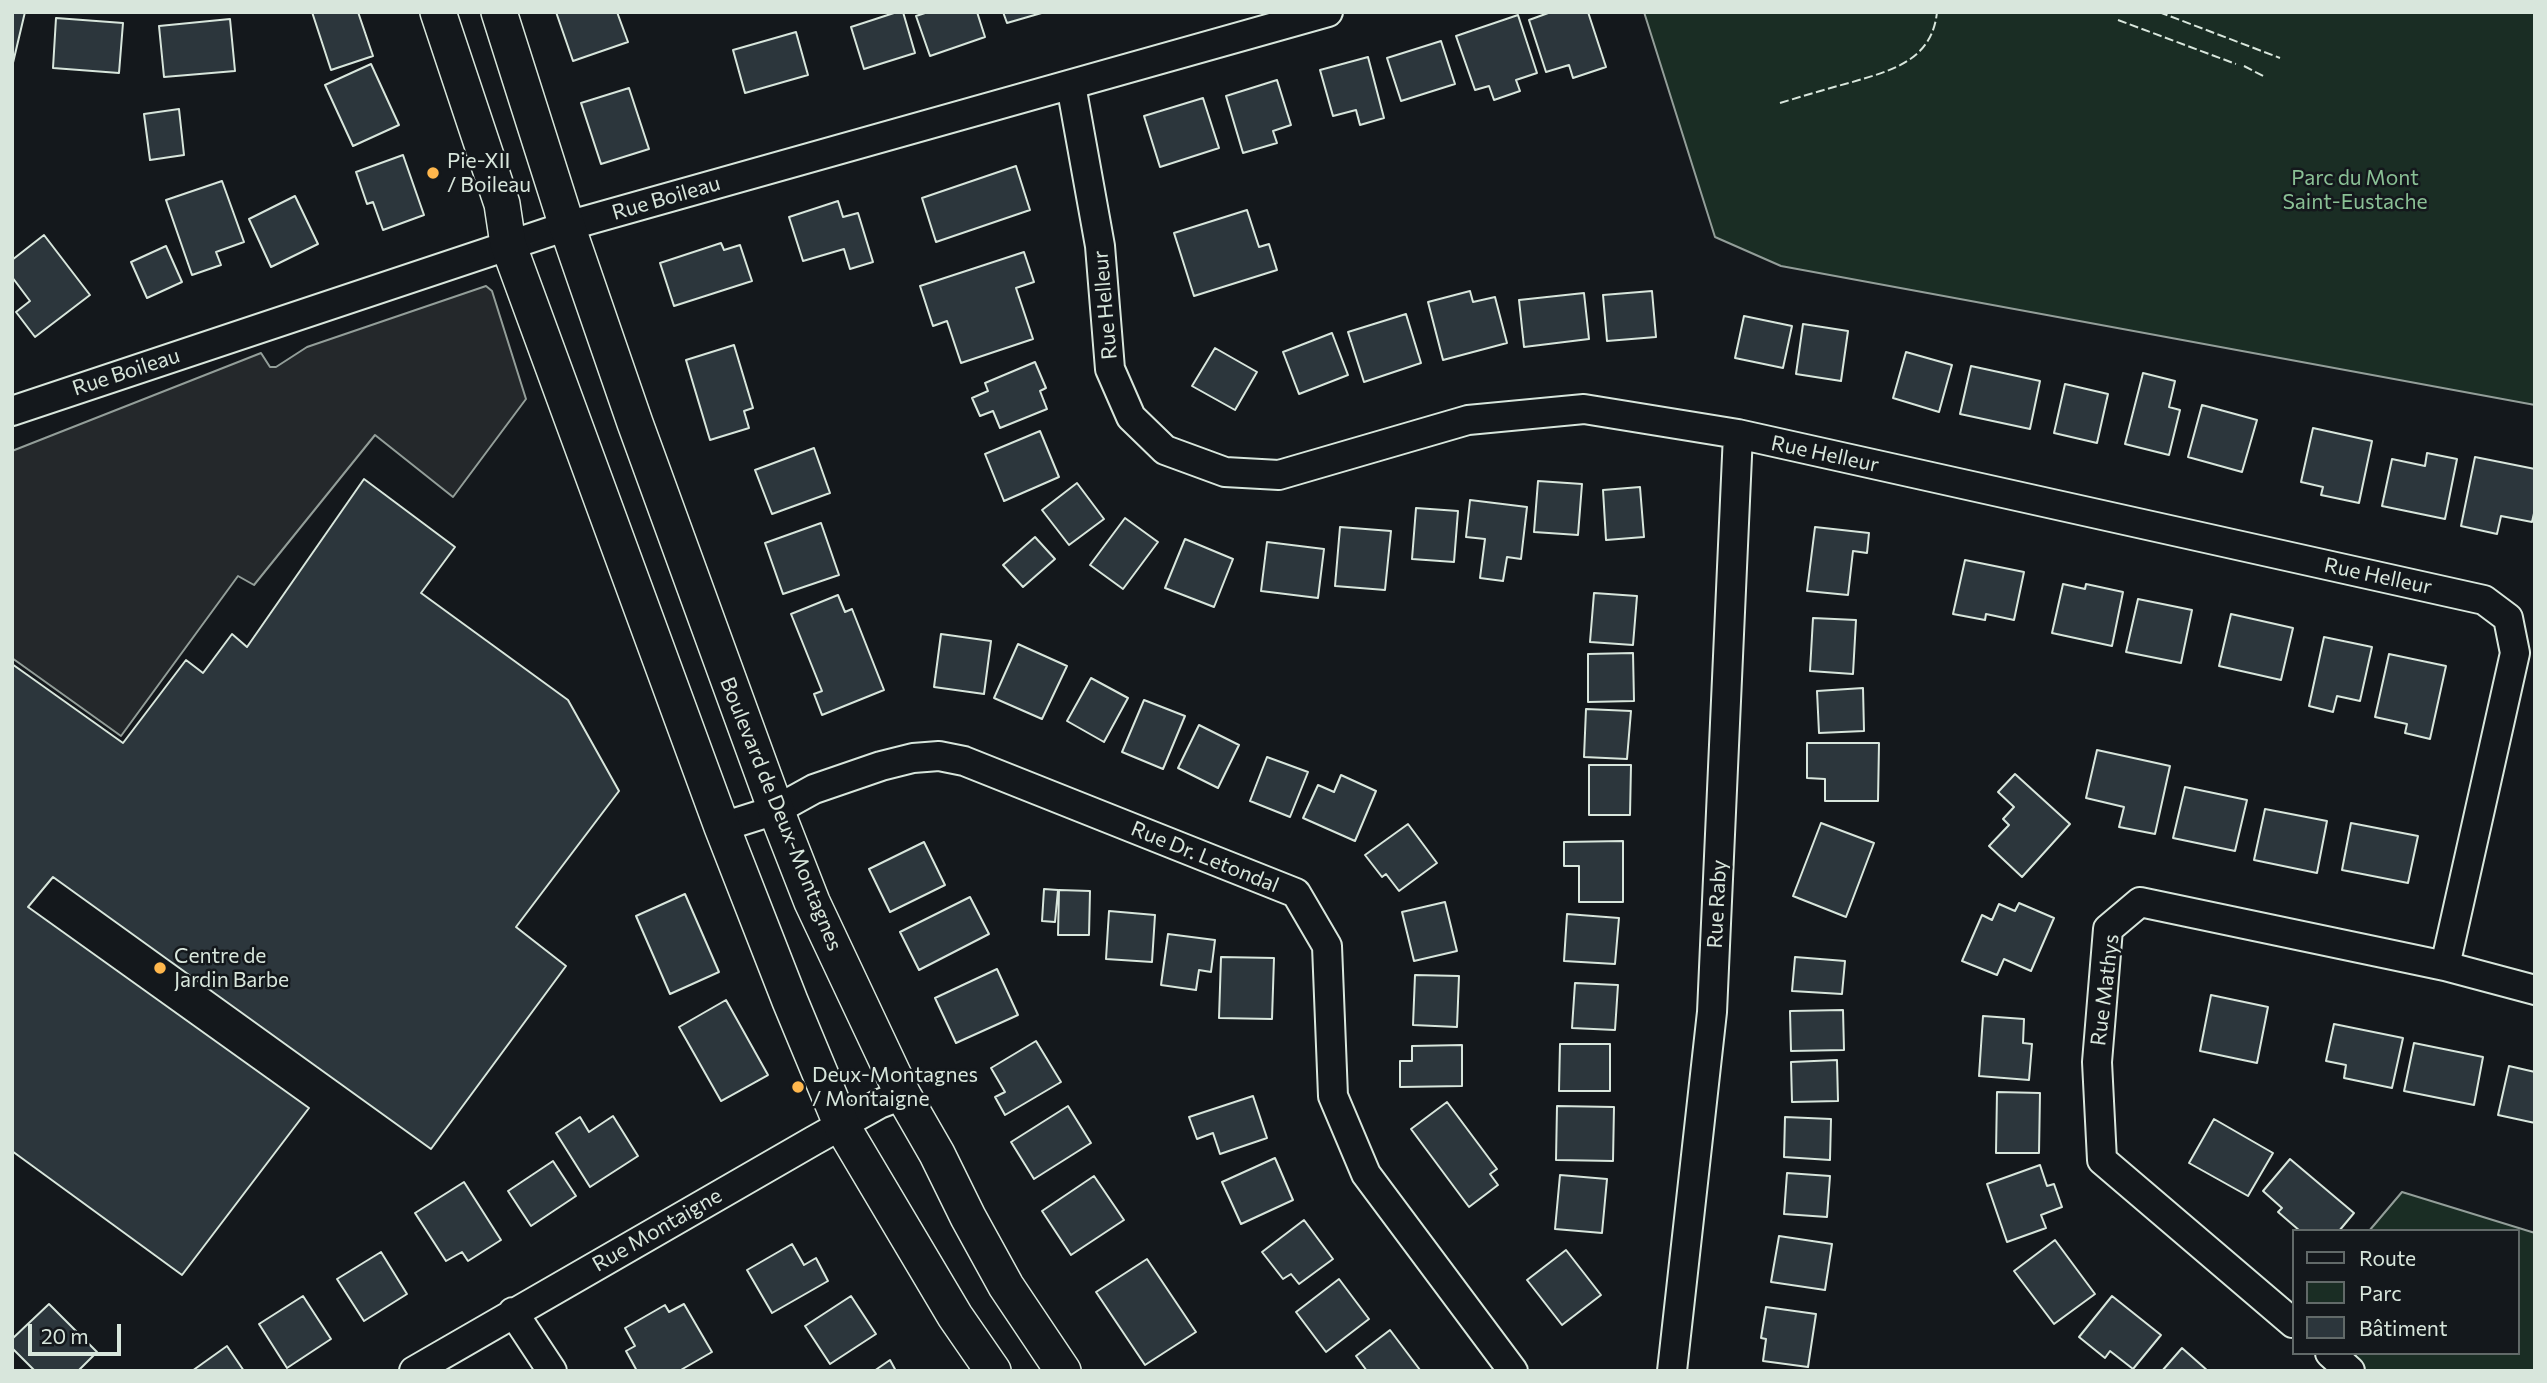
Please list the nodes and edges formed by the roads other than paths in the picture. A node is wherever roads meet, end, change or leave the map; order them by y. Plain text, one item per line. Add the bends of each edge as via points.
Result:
1 (438, 12) edge
2 (499, 12) edge
3 (1328, 12) edge
4 (1071, 85) junction
5 (567, 226) junction
6 (508, 244) junction
7 (12, 411) edge
8 (1738, 434) junction
9 (776, 810) junction
10 (722, 827) junction
11 (2445, 966) junction
12 (2535, 990) edge
13 (903, 1095) junction
14 (842, 1126) junction
15 (513, 1312) junction
16 (2292, 1321) edge
17 (2332, 1355) edge
18 (414, 1371) edge
19 (552, 1371) edge
20 (993, 1371) edge
21 (1063, 1371) edge
22 (1513, 1371) edge
23 (1672, 1371) edge
24 (2350, 1371) edge

1 - 6 street via 502,204
2 - 5 street, Boulevard de Deux-Montagnes
3 - 4 street, Rue Boileau
4 - 5 street, Rue Boileau
4 - 8 street, Rue Helleur via 1100,246 1110,369 1131,416 1165,450 1225,471 1279,475 1468,420 1584,409
5 - 6 street, Rue Boileau
5 - 9 street, Boulevard de Deux-Montagnes
6 - 7 street, Rue Boileau
6 - 10 street
8 - 11 street, Rue Helleur via 2484,600 2508,618 2515,653
8 - 23 street, Rue Raby via 1712,1012
9 - 10 street, Rue Dr. Letondal
9 - 13 street, Boulevard de Deux-Montagnes via 812,902
9 - 22 street, Rue Dr. Letondal via 814,789 881,766 939,756 964,761 1296,892 1327,946 1333,1096 1366,1174
10 - 14 street
11 - 12 street, Rue Mathys
11 - 16 street, Rue Mathys via 2140,902 2108,929 2097,1062 2102,1160
13 - 14 street, Rue Montaigne
13 - 21 street, Boulevard de Deux-Montagnes via 1006,1286
14 - 15 street, Rue Montaigne
14 - 20 street
15 - 18 street, Rue Montaigne
15 - 19 street
17 - 24 street

